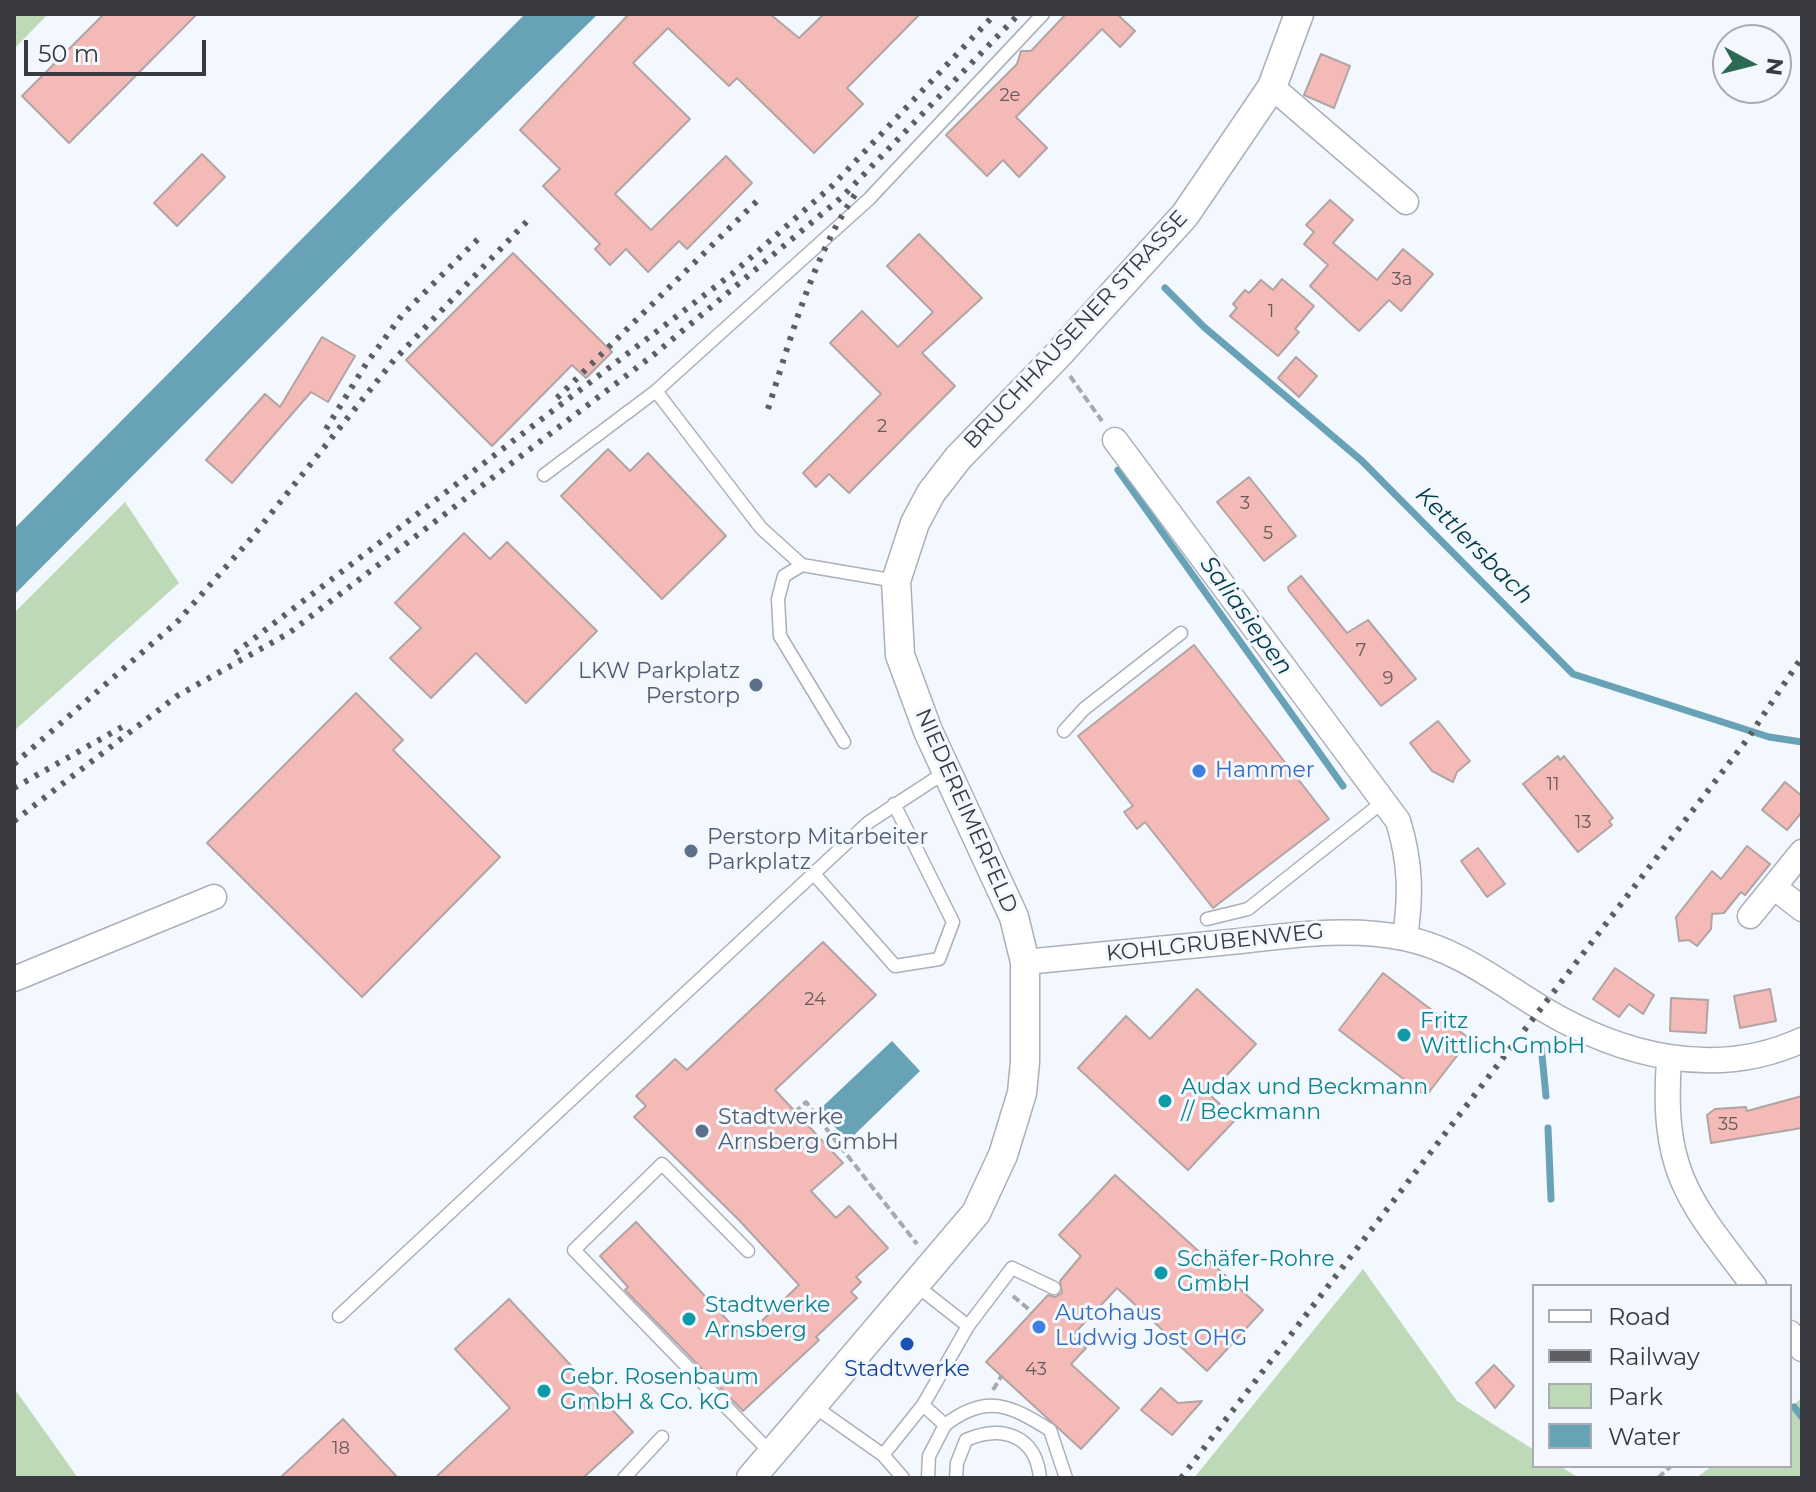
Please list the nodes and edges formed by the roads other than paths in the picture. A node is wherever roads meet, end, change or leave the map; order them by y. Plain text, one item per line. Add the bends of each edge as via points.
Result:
1 (1043, 14) edge
2 (1299, 14) edge
3 (1272, 87) junction
4 (1406, 202) dead end
5 (656, 391) junction
6 (1115, 440) road end
7 (544, 475) dead end
8 (802, 565) junction
9 (896, 581) junction
10 (1181, 633) dead end
11 (1064, 731) dead end
12 (844, 742) dead end
13 (947, 771) junction
14 (1384, 801) junction
15 (894, 804) junction
16 (1802, 852) edge
17 (814, 874) junction
18 (1774, 887) junction
19 (214, 897) dead end
20 (1802, 909) edge
21 (1750, 916) dead end
22 (1207, 919) dead end
23 (1405, 938) junction
24 (1025, 962) junction
25 (14, 979) edge
26 (1802, 1040) edge
27 (1669, 1060) junction
28 (748, 1251) dead end
29 (926, 1276) junction
30 (1752, 1284) edge
31 (1054, 1288) dead end
32 (339, 1316) dead end
33 (968, 1326) junction
34 (923, 1405) junction
35 (815, 1407) junction
36 (945, 1425) junction
37 (662, 1437) dead end
38 (772, 1454) junction
39 (883, 1455) junction
40 (624, 1478) edge
41 (751, 1478) edge
42 (903, 1478) edge
43 (928, 1478) edge
44 (956, 1478) edge
45 (1040, 1478) edge
46 (1066, 1478) edge

1 - 5 lane via 869,199
2 - 3 street, BRUCHHAUSENER STRASSE
3 - 4 street
3 - 9 street, BRUCHHAUSENER STRASSE via 1185,215 931,493
5 - 7 lane
5 - 8 lane via 761,528
6 - 14 street
8 - 9 lane
8 - 12 lane via 784,576 778,599 780,636
9 - 13 street, NIEDEREIMERFELD via 900,655
10 - 11 lane via 1084,709
13 - 15 lane
13 - 24 street, NIEDEREIMERFELD via 1014,917
14 - 22 lane via 1248,909
14 - 23 street via 1398,821 1408,853 1412,888
15 - 17 lane
15 - 17 lane via 953,922 939,959 895,966
16 - 18 street
17 - 32 lane
18 - 20 street
18 - 21 street
19 - 25 street
23 - 24 street, KOHLGRUBENWEG via 1334,931
23 - 27 street, KOHLGRUBENWEG via 1472,962 1559,1018
24 - 29 street, NIEDEREIMERFELD via 1026,1058 1003,1155 976,1213
26 - 27 street, KOHLGRUBENWEG via 1773,1054
27 - 30 street via 1669,1134 1677,1168 1691,1203
28 - 38 lane via 662,1164 574,1250
29 - 33 lane
29 - 35 street, NIEDEREIMERFELD
31 - 33 lane via 1012,1268
33 - 34 lane
34 - 36 lane
34 - 39 lane
35 - 38 street, NIEDEREIMERFELD
35 - 39 lane
36 - 43 lane via 929,1456
36 - 46 lane via 965,1409 1012,1406 1050,1430
37 - 40 lane
38 - 41 street, NIEDEREIMERFELD
39 - 42 lane
44 - 45 lane via 966,1440 982,1433 1015,1436 1034,1452

